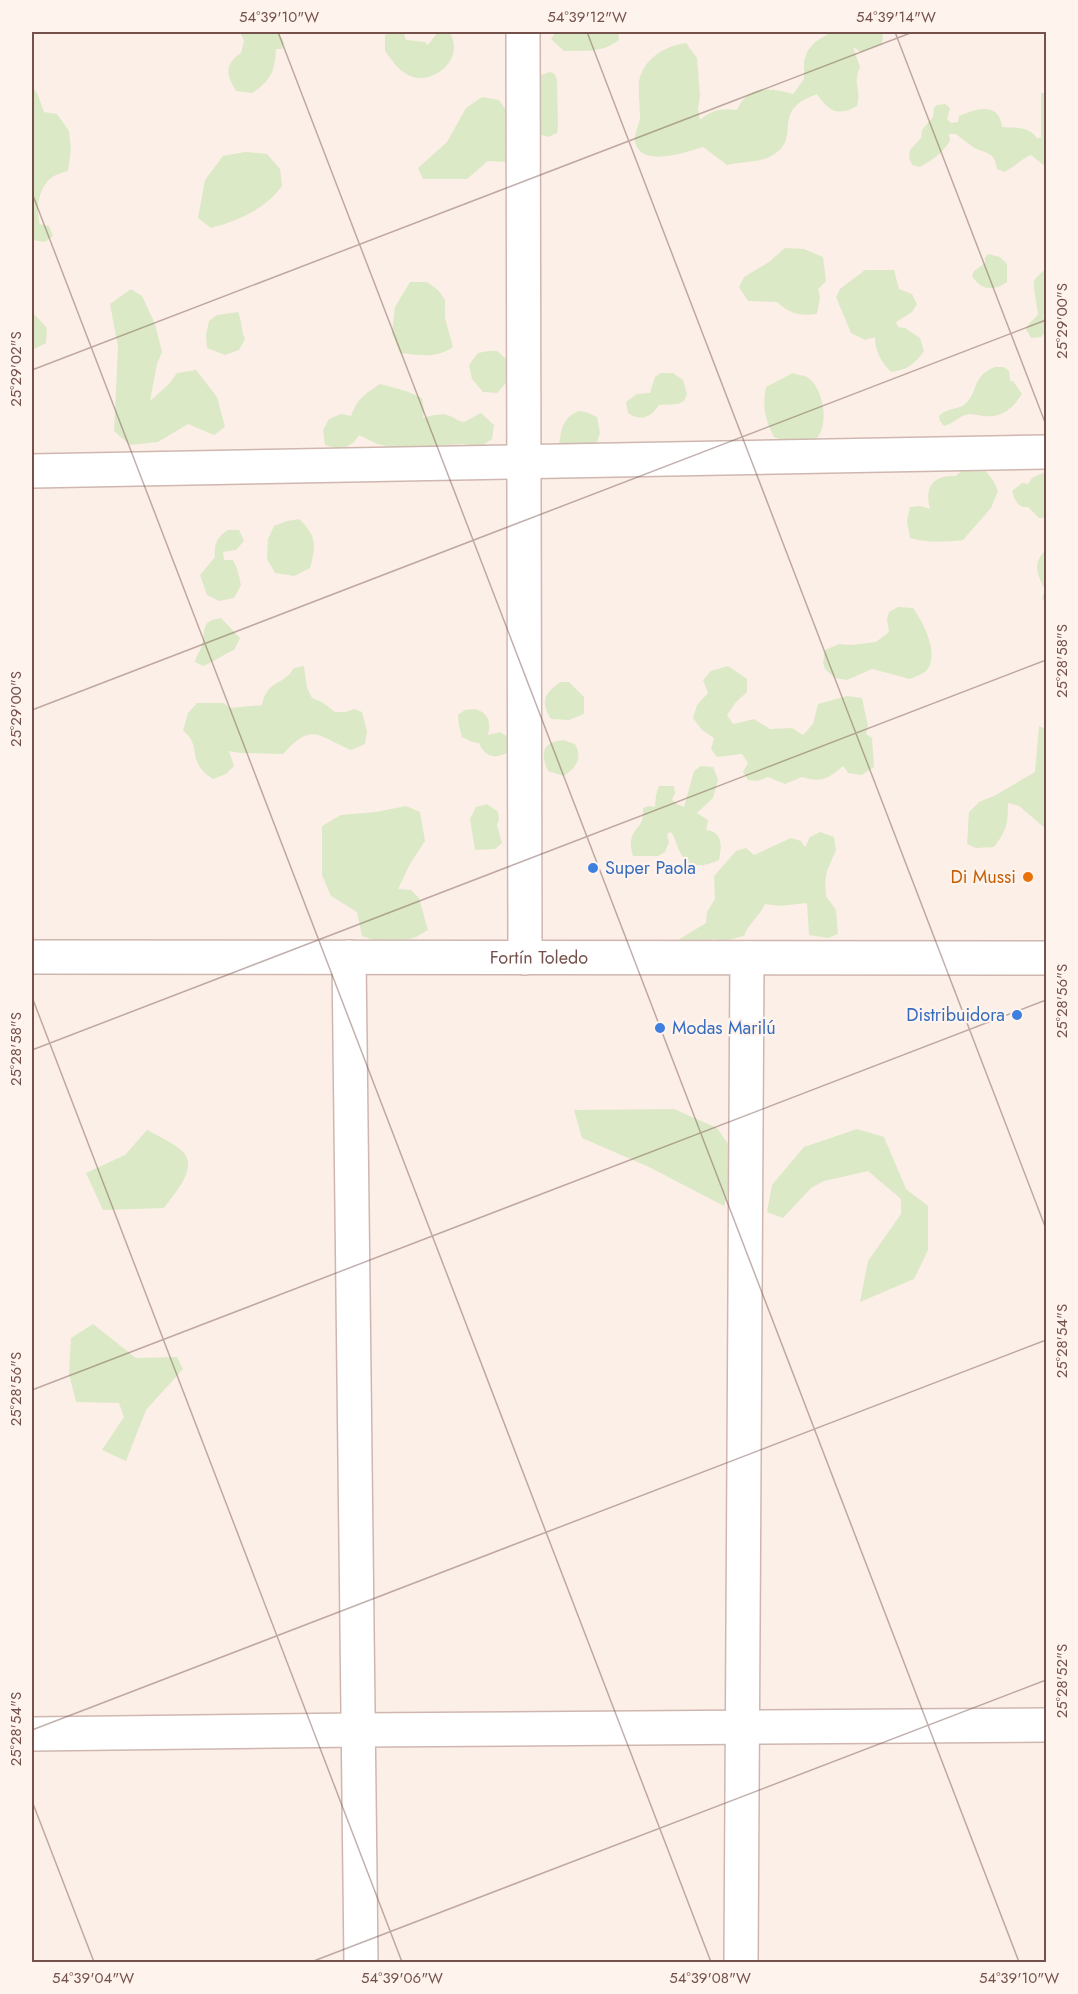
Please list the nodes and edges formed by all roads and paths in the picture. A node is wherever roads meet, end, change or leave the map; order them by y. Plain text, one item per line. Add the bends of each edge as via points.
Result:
1 (523, 32) edge
2 (1047, 452) edge
3 (524, 462) junction
4 (32, 471) edge
5 (32, 957) edge
6 (349, 957) junction
7 (525, 958) junction
8 (747, 958) junction
9 (1047, 958) edge
10 (1047, 1725) edge
11 (743, 1728) junction
12 (357, 1730) junction
13 (32, 1734) edge
14 (360, 1962) edge
15 (741, 1962) edge

1 - 3 street
2 - 3 street
3 - 4 street
3 - 7 street
5 - 6 street, Fortín Toledo
6 - 7 street, Fortín Toledo
6 - 12 street
7 - 8 street, Fortín Toledo
8 - 9 street, Fortín Toledo
8 - 11 street
10 - 11 street
11 - 12 street
11 - 15 street
12 - 13 street
12 - 14 street

